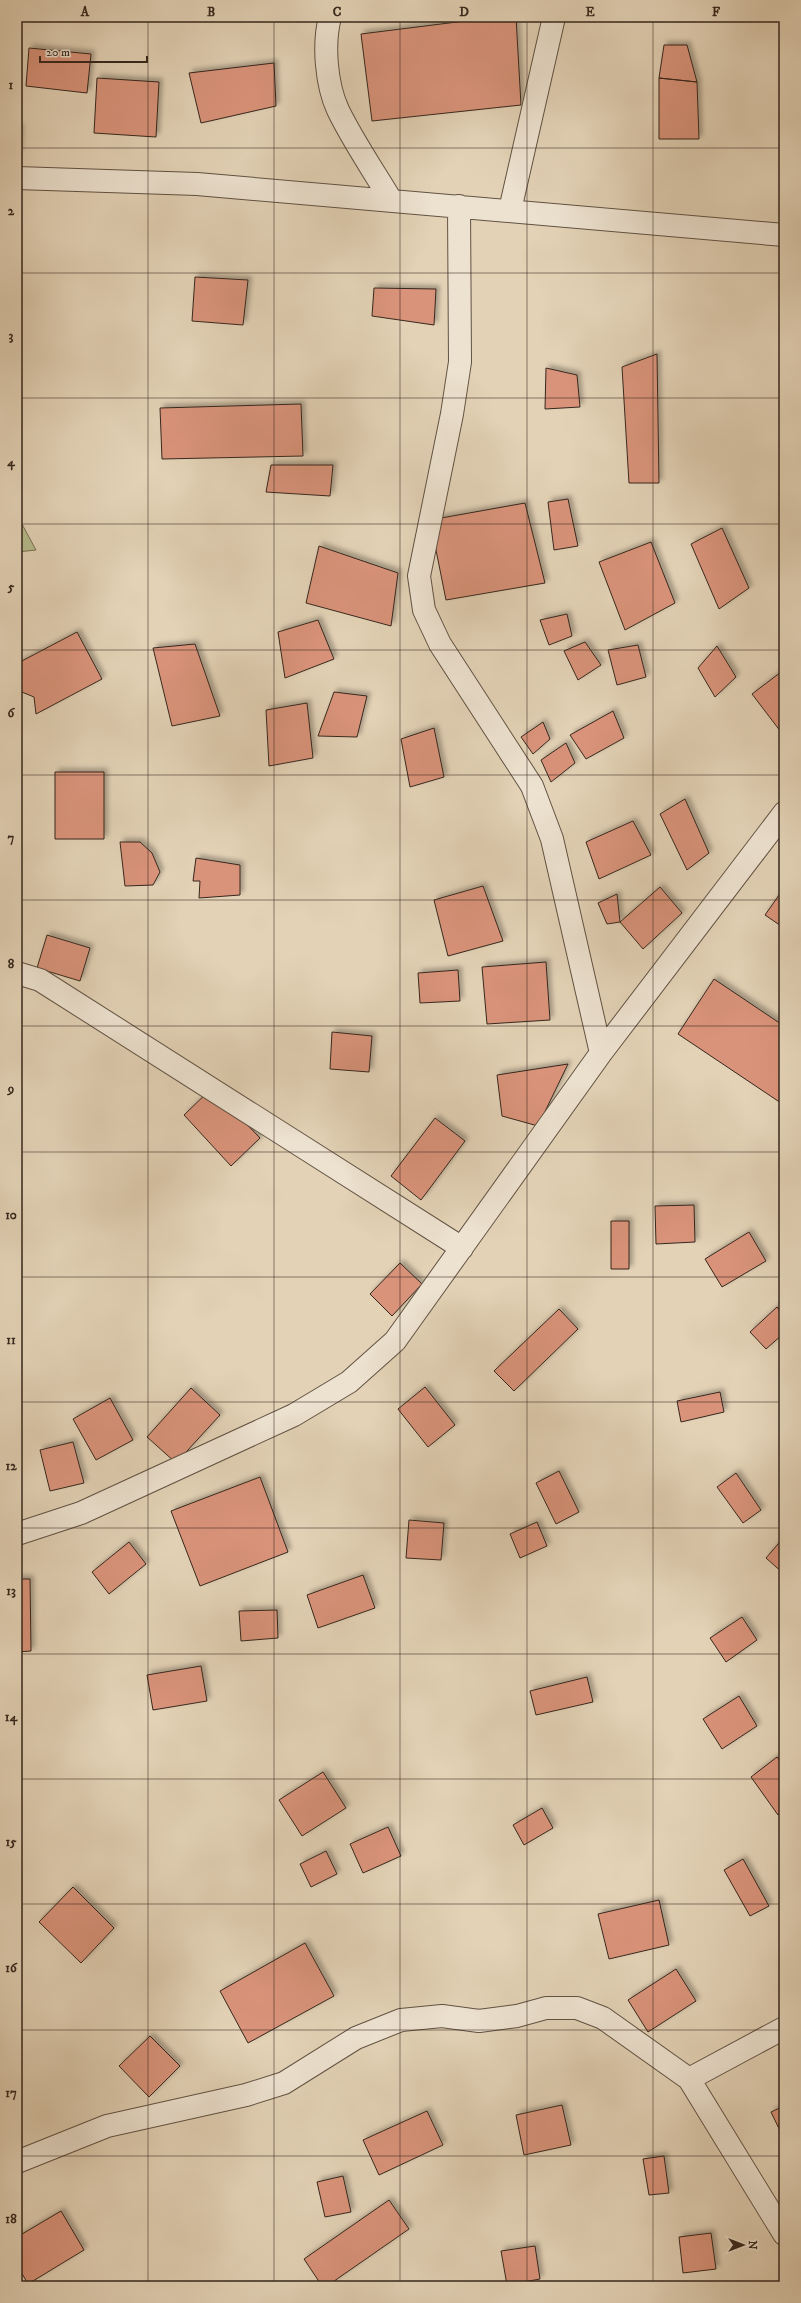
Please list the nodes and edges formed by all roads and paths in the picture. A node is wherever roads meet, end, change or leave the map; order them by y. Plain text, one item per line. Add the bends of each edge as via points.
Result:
1 (330, 17) edge
2 (554, 17) edge
3 (17, 178) edge
4 (391, 200) junction
5 (459, 206) junction
6 (510, 210) junction
7 (784, 235) edge
8 (784, 813) edge
9 (17, 973) edge
10 (601, 1054) junction
11 (462, 1248) junction
12 (17, 1534) edge
13 (784, 2028) edge
14 (689, 2079) junction
15 (17, 2162) edge
16 (784, 2234) edge

1 - 4 street via 327,28 327,68 337,109
2 - 6 street
3 - 4 street via 197,184
4 - 5 street
5 - 6 street
5 - 10 street via 460,362 452,414 418,576 424,610 440,644 532,786 552,839
6 - 7 street
8 - 10 street
9 - 11 street via 40,980
10 - 11 street
11 - 12 street via 395,1341 349,1382 294,1415 81,1513
13 - 14 street
14 - 15 street via 603,2018 577,2008 546,2008 517,2016 479,2021 442,2016 401,2020 356,2038 284,2082 246,2096 107,2126
14 - 16 street

